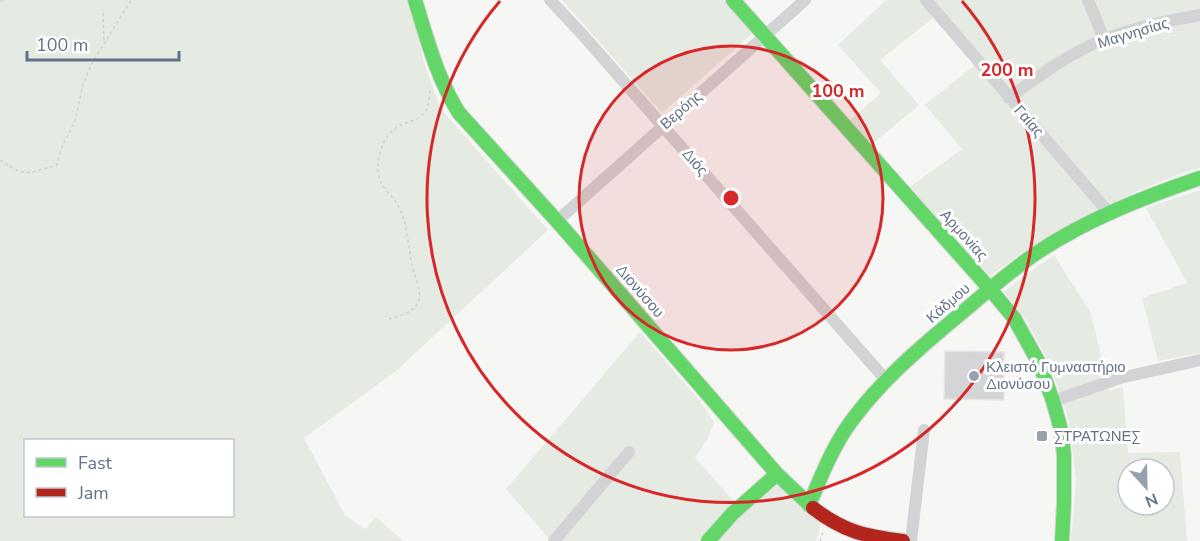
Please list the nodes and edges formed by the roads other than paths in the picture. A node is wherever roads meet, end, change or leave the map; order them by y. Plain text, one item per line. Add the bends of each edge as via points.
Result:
1 (415, 0) edge
2 (550, 0) edge
3 (733, 0) edge
4 (805, 0) edge
5 (926, 0) edge
6 (1088, 0) edge
7 (1200, 15) edge
8 (765, 36) junction
9 (1104, 39) junction
10 (1009, 98) junction
11 (663, 126) junction
12 (1200, 178) edge
13 (1109, 213) junction
14 (557, 221) junction
15 (990, 289) junction
16 (1200, 360) edge
17 (886, 380) junction
18 (1053, 401) junction
19 (924, 430) dead end
20 (629, 452) dead end
21 (777, 474) junction
22 (809, 505) junction
23 (554, 541) edge
24 (708, 541) edge
25 (903, 541) edge
26 (912, 541) edge
27 (1062, 541) edge

1 - 14 street, Διονύσου via 450,99 470,127
2 - 11 street, Διός
3 - 8 street, Αρμονίας
4 - 8 street, Βερόης
5 - 10 street, Γαίας
6 - 9 street
7 - 9 street, Μαγνησίας
8 - 11 street, Βερόης
8 - 15 street, Αρμονίας
9 - 10 street, Μαγνησίας via 1049,68
10 - 13 street, Γαίας
11 - 14 street, Βερόης
11 - 17 street, Διός
12 - 13 street, Κάδμου
13 - 15 street, Κάδμου via 1040,251
14 - 21 street, Διονύσου
15 - 17 street, Κάδμου
15 - 18 street, Αρμονίας via 1014,318 1039,363
16 - 18 street via 1120,378
17 - 22 street, Κάδμου via 848,426
18 - 27 street, Αρμονίας via 1064,455
19 - 26 street
20 - 23 street
21 - 22 street, Διονύσου
21 - 24 street
22 - 25 street, Διονύσου via 843,528

